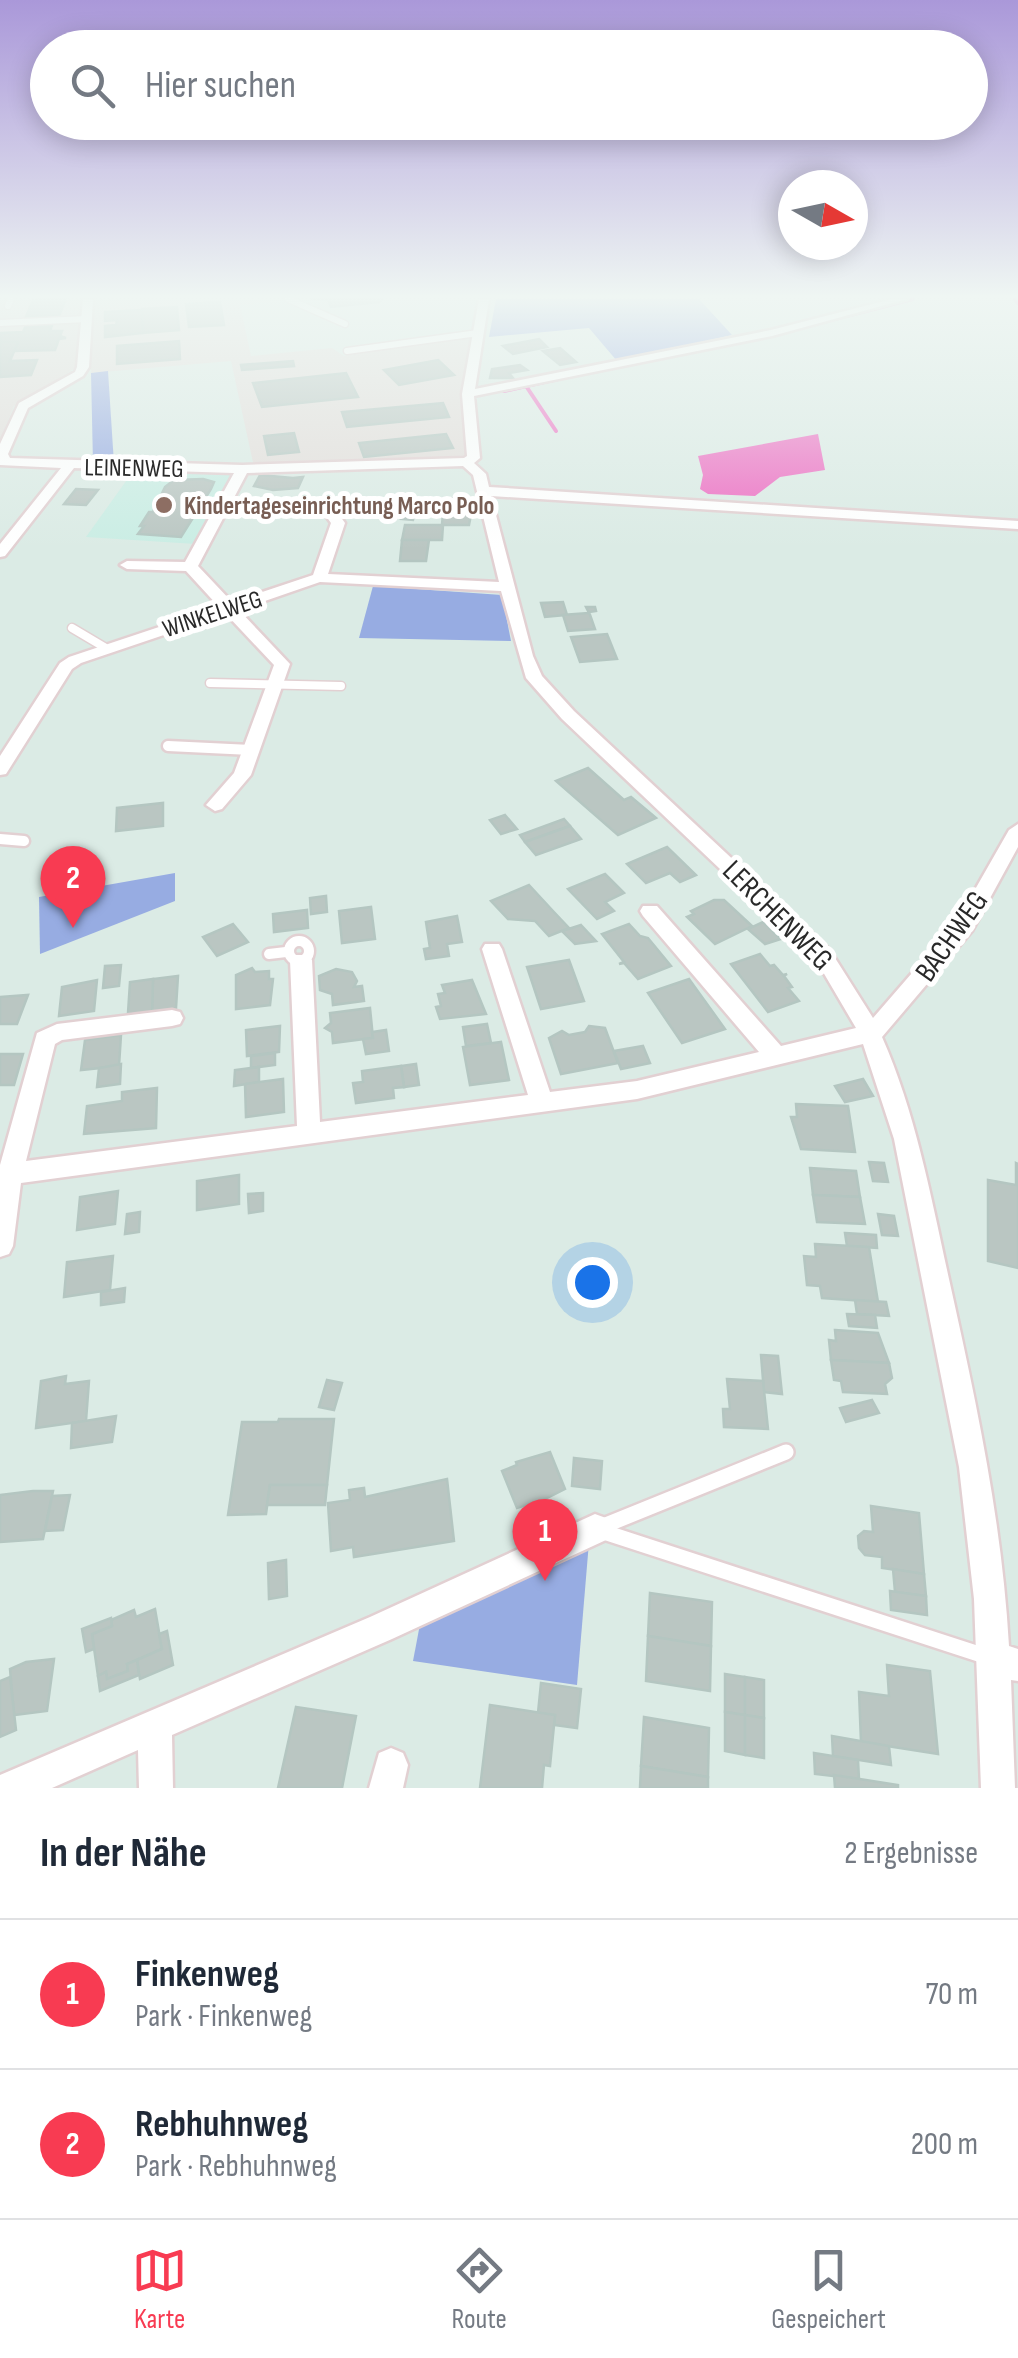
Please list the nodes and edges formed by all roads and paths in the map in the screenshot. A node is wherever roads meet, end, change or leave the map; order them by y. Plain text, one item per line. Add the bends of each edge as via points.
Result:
1 (61, 382) edge
2 (470, 382) edge
3 (526, 382) edge
4 (468, 394) junction
5 (466, 462) junction
6 (2, 463) edge
7 (70, 465) junction
8 (242, 469) junction
9 (483, 491) junction
10 (330, 512) dead end
11 (1018, 525) edge
12 (0, 553) edge
13 (126, 565) dead end
14 (190, 567) junction
15 (319, 578) junction
16 (506, 587) junction
17 (230, 608) junction
18 (72, 628) dead end
19 (104, 648) junction
20 (210, 682) dead end
21 (275, 684) junction
22 (341, 686) dead end
23 (168, 746) dead end
24 (252, 750) junction
25 (0, 770) edge
26 (215, 805) dead end
27 (1018, 830) edge
28 (0, 839) edge
29 (24, 840) dead end
30 (650, 911) dead end
31 (492, 949) dead end
32 (269, 954) dead end
33 (293, 956) joint
34 (172, 1018) dead end
35 (873, 1033) junction
36 (776, 1055) junction
37 (542, 1103) junction
38 (309, 1135) junction
39 (5, 1174) edge
40 (0, 1246) edge
41 (786, 1452) dead end
42 (595, 1529) junction
43 (1006, 1662) edge
44 (155, 1727) junction
45 (11, 1788) edge
46 (156, 1788) edge
47 (998, 1788) edge

1 - 6 street, LEINENWEG via 23,406
2 - 4 street
3 - 4 street
4 - 5 street via 474,458
5 - 8 street, LEINENWEG
5 - 9 street, LERCHENWEG via 480,474
6 - 7 street, LEINENWEG
7 - 8 street, LEINENWEG
7 - 12 street
8 - 14 street
9 - 11 street
9 - 16 street, LERCHENWEG
10 - 15 street via 338,523
13 - 14 street
14 - 17 street
15 - 16 street, WINKELWEG
15 - 17 street, WINKELWEG
16 - 35 street, LERCHENWEG via 534,678 823,954
17 - 19 street, WINKELWEG
17 - 21 street via 282,664
18 - 19 lane
19 - 25 street, WINKELWEG via 66,666
20 - 21 lane
21 - 22 lane
21 - 24 street
23 - 24 lane
24 - 26 street via 242,775
27 - 35 street, BACHWEG via 965,926
28 - 29 lane
30 - 36 street
31 - 37 street
32 - 33 lane
33 - 38 street
34 - 39 street via 57,1032 46,1040
35 - 36 street
35 - 43 street, LERCHENWEG via 901,1112 962,1404
36 - 37 street via 637,1090
37 - 38 street
38 - 39 street
39 - 40 street
41 - 42 lane
42 - 43 lane
42 - 44 street
43 - 47 street, LERCHENWEG
44 - 45 street
44 - 46 street

